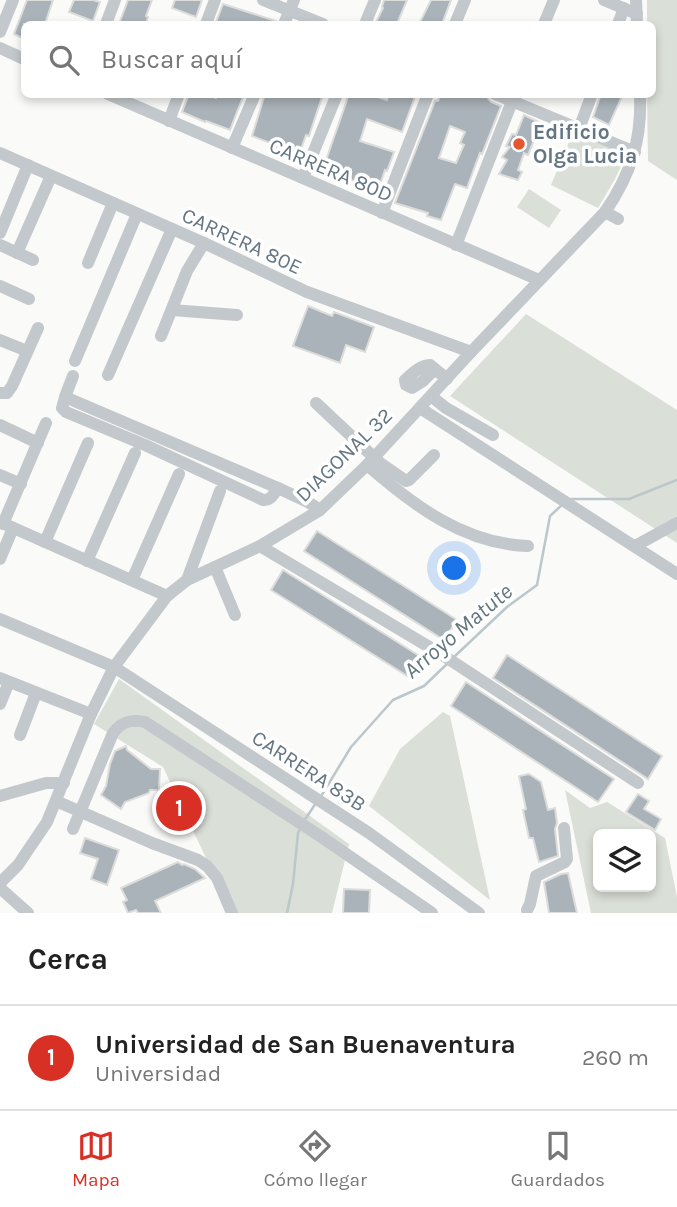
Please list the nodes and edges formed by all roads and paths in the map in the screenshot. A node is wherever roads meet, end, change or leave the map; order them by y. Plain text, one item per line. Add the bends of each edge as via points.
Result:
1 (13, 0) edge
2 (115, 0) edge
3 (215, 0) edge
4 (263, 0) edge
5 (375, 0) edge
6 (465, 0) edge
7 (554, 0) edge
8 (604, 0) edge
9 (292, 5) edge
10 (634, 12) edge
11 (107, 21) edge
12 (207, 21) edge
13 (318, 21) edge
14 (367, 21) edge
15 (456, 21) edge
16 (545, 21) edge
17 (0, 32) edge
18 (0, 48) edge
19 (21, 58) edge
20 (117, 98) edge
21 (178, 98) edge
22 (253, 98) edge
23 (335, 98) edge
24 (426, 98) edge
25 (514, 98) edge
26 (591, 98) edge
27 (640, 98) edge
28 (169, 121) junction
29 (579, 129) junction
30 (232, 148) junction
31 (635, 152) junction
32 (0, 153) edge
33 (27, 165) junction
34 (51, 176) junction
35 (303, 178) junction
36 (113, 203) junction
37 (605, 212) junction
38 (382, 213) junction
39 (137, 214) junction
40 (618, 219) dead end
41 (172, 229) junction
42 (0, 233) edge
43 (204, 243) junction
44 (456, 244) junction
45 (0, 245) edge
46 (17, 253) junction
47 (33, 260) dead end
48 (88, 263) dead end
49 (549, 277) junction
50 (0, 286) edge
51 (29, 299) dead end
52 (172, 310) junction
53 (237, 316) dead end
54 (38, 328) dead end
55 (161, 336) dead end
56 (0, 340) edge
57 (27, 351) junction
58 (471, 352) junction
59 (75, 362) dead end
60 (435, 369) dead end
61 (108, 374) dead end
62 (73, 376) dead end
63 (447, 379) junction
64 (0, 393) edge
65 (431, 396) junction
66 (316, 403) dead end
67 (420, 408) junction
68 (46, 423) dead end
69 (0, 425) edge
70 (493, 435) dead end
71 (38, 443) junction
72 (88, 443) dead end
73 (135, 453) dead end
74 (434, 455) dead end
75 (371, 461) junction
76 (178, 474) dead end
77 (0, 475) edge
78 (21, 484) junction
79 (220, 491) dead end
80 (320, 510) junction
81 (677, 523) edge
82 (5, 525) edge
83 (45, 542) junction
84 (260, 546) junction
85 (528, 546) dead end
86 (635, 546) junction
87 (0, 559) edge
88 (87, 561) junction
89 (215, 567) junction
90 (677, 574) edge
91 (132, 580) junction
92 (187, 580) junction
93 (167, 596) junction
94 (235, 615) dead end
95 (0, 619) edge
96 (114, 667) junction
97 (4, 680) edge
98 (36, 693) junction
99 (0, 704) edge
100 (91, 714) junction
101 (20, 735) dead end
102 (64, 783) junction
103 (638, 783) dead end
104 (0, 796) edge
105 (56, 801) junction
106 (80, 811) junction
107 (564, 828) dead end
108 (73, 829) dead end
109 (0, 885) edge
110 (527, 910) dead end
111 (28, 913) edge
112 (232, 913) edge
113 (432, 913) edge
114 (479, 913) edge

1 - 17 street
2 - 11 street
3 - 12 street
4 - 9 street
5 - 14 street
6 - 15 street
7 - 16 street
8 - 10 street
9 - 13 street
18 - 19 street
20 - 28 street, CARRERA 80D
21 - 28 street
22 - 30 street
23 - 35 street
24 - 38 street
25 - 29 street
25 - 44 street
26 - 29 street
27 - 31 street, DIAGONAL 32
28 - 30 street, CARRERA 80D
29 - 31 street
30 - 35 street, CARRERA 80D
31 - 37 street, DIAGONAL 32
32 - 33 street, CARRERA 80E
33 - 34 street, CARRERA 80E
33 - 42 street
34 - 36 street, CARRERA 80E
34 - 46 street
35 - 38 street, CARRERA 80D
36 - 39 street, CARRERA 80E
36 - 48 street
37 - 40 street
37 - 49 street, DIAGONAL 32
38 - 44 street, CARRERA 80D
39 - 41 street, CARRERA 80E
39 - 59 street
41 - 43 street, CARRERA 80E
41 - 61 street
43 - 52 street
43 - 58 street, CARRERA 80E via 307,292
44 - 49 street, CARRERA 80D
45 - 46 street
46 - 47 street
49 - 58 street, DIAGONAL 32
50 - 51 street
52 - 53 street
52 - 55 street
54 - 57 street
56 - 57 street
57 - 64 street via 12,386 7,393
58 - 63 street, DIAGONAL 32
60 - 63 street
62 - 80 street via 65,397
63 - 65 street, DIAGONAL 32
65 - 67 street, DIAGONAL 32
65 - 70 street
66 - 75 street
67 - 75 street, DIAGONAL 32
67 - 86 street
68 - 71 street
69 - 71 street
71 - 78 street
72 - 83 street
73 - 88 street
74 - 75 street via 406,481
75 - 80 street, DIAGONAL 32
75 - 85 street via 408,499 442,521 479,536
76 - 91 street
77 - 78 street
78 - 82 street
79 - 92 street
80 - 84 street, DIAGONAL 32
81 - 86 street
82 - 83 street
82 - 87 street
83 - 88 street
84 - 89 street, DIAGONAL 32
84 - 103 street via 441,654
86 - 90 street
88 - 91 street
89 - 92 street, DIAGONAL 32
89 - 94 street
91 - 93 street
92 - 93 street, DIAGONAL 32
93 - 96 street, DIAGONAL 32
95 - 96 street, CARRERA 83B
96 - 100 street, DIAGONAL 32
96 - 114 street, CARRERA 83B via 369,833
97 - 98 street
97 - 99 street
98 - 100 street
98 - 101 street
100 - 102 street, DIAGONAL 32
102 - 104 street via 46,783
102 - 105 street, DIAGONAL 32
105 - 106 street
105 - 109 street, DIAGONAL 32 via 33,844
106 - 108 street
106 - 112 street via 207,866
106 - 113 street via 117,727 126,721 145,722
107 - 110 street via 567,859 536,876
109 - 111 street

